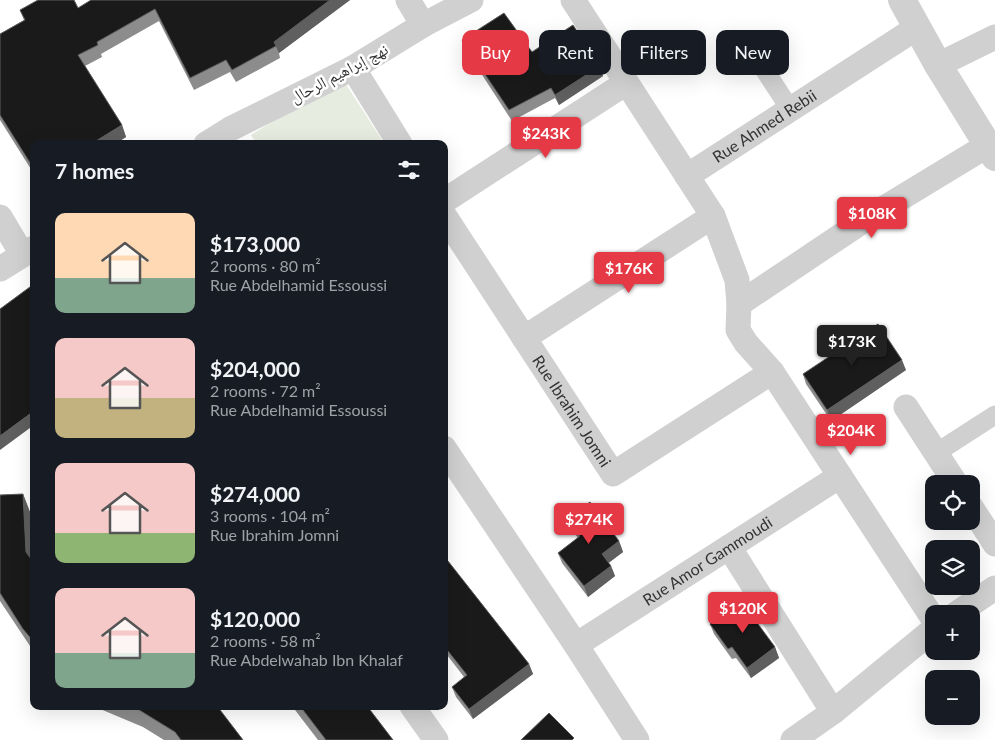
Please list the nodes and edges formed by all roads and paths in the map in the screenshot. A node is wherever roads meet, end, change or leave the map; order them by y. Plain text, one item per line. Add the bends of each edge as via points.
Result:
1 (408, 0) edge
2 (471, 0) edge
3 (573, 0) edge
4 (902, 0) edge
5 (423, 25) junction
6 (918, 27) junction
7 (995, 36) edge
8 (938, 66) junction
9 (353, 68) junction
10 (768, 75) edge
11 (626, 83) junction
12 (790, 109) junction
13 (234, 136) edge
14 (220, 140) edge
15 (398, 140) edge
16 (991, 151) edge
17 (686, 176) junction
18 (448, 197) edge
19 (713, 216) junction
20 (0, 217) edge
21 (448, 221) edge
22 (28, 251) edge
23 (0, 269) edge
24 (739, 304) junction
25 (524, 338) junction
26 (772, 372) junction
27 (906, 407) dead end
28 (995, 415) edge
29 (936, 453) junction
30 (448, 454) edge
31 (950, 475) edge
32 (840, 476) junction
33 (980, 521) edge
34 (995, 544) edge
35 (729, 548) junction
36 (995, 588) edge
37 (970, 605) edge
38 (925, 606) edge
39 (925, 636) edge
40 (576, 645) junction
41 (415, 710) edge
42 (833, 712) junction
43 (436, 740) edge
44 (637, 740) edge
45 (793, 740) edge

1 - 5 street
2 - 5 street, نهج إبراهيم الرحال
3 - 11 street
4 - 6 street
5 - 9 street, نهج إبراهيم الرحال
6 - 8 street
6 - 12 street, Rue Ahmed Rebii
7 - 8 street
8 - 16 street
9 - 13 street, نهج إبراهيم الرحال
9 - 15 street
10 - 12 street
11 - 17 street
11 - 18 street
12 - 17 street, Rue Ahmed Rebii
13 - 14 street, نهج إبراهيم الرحال
16 - 24 street via 863,221
17 - 19 street
19 - 24 street via 737,280
19 - 25 street
20 - 22 street
21 - 25 street, Rue Ibrahim Jomni
22 - 23 street
24 - 26 street via 738,330
25 - 26 street, Rue Ibrahim Jomni via 613,474
26 - 32 street
27 - 29 street
28 - 29 street
29 - 31 street
30 - 40 street
32 - 35 street, Rue Amor Gammoudi
32 - 38 street
33 - 34 street
35 - 40 street, Rue Amor Gammoudi
35 - 42 street
36 - 37 street
39 - 42 street
40 - 44 street
41 - 43 street
42 - 45 street

